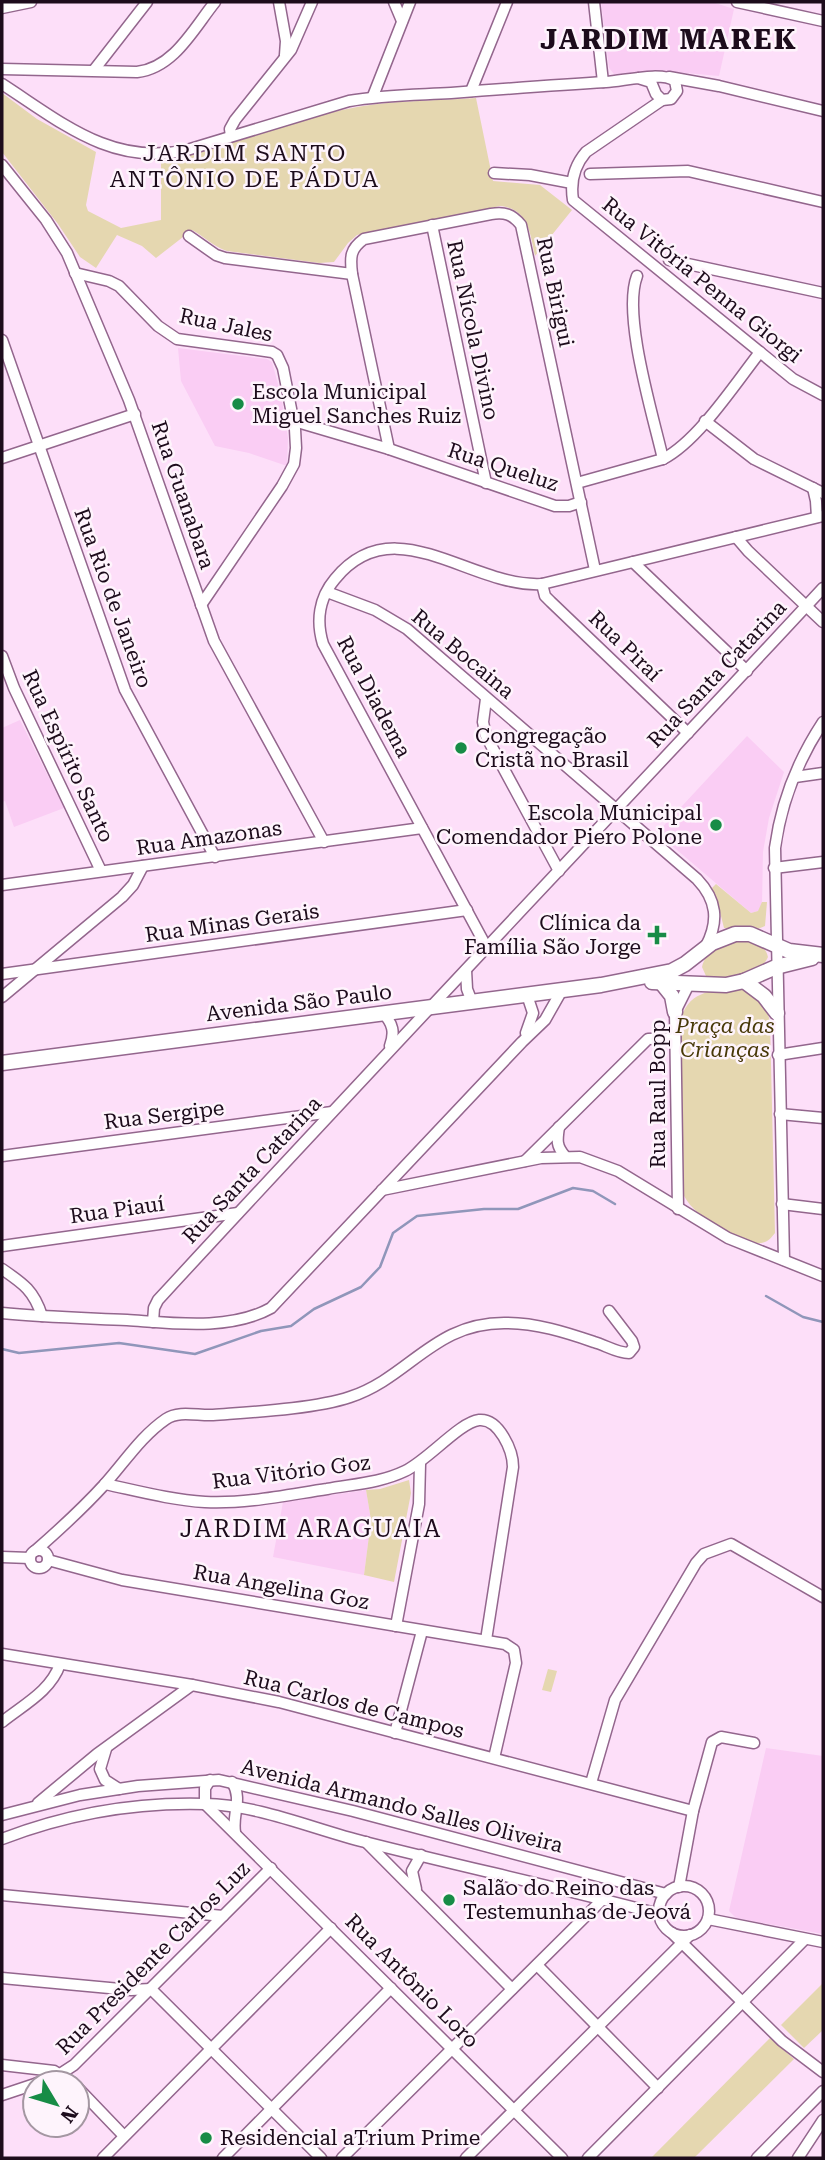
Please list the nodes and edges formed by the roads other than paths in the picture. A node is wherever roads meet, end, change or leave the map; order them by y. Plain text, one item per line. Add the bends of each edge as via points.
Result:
1 (31, 2) edge
2 (147, 2) edge
3 (215, 2) edge
4 (279, 2) edge
5 (312, 2) edge
6 (394, 2) edge
7 (410, 2) edge
8 (506, 2) edge
9 (594, 2) edge
10 (737, 2) edge
11 (2, 8) edge
12 (306, 16) junction
13 (282, 21) junction
14 (402, 21) junction
15 (823, 21) edge
16 (285, 58) junction
17 (2, 69) edge
18 (94, 70) junction
19 (666, 77) junction
20 (638, 78) junction
21 (695, 81) junction
22 (603, 82) junction
23 (2, 84) edge
24 (471, 91) junction
25 (658, 94) junction
26 (676, 94) junction
27 (373, 96) junction
28 (248, 104) junction
29 (823, 111) edge
30 (252, 129) junction
31 (231, 136) junction
32 (2, 165) edge
33 (494, 173) dead end
34 (590, 174) dead end
35 (572, 183) junction
36 (823, 202) edge
37 (432, 226) junction
38 (189, 236) dead end
39 (640, 256) junction
40 (75, 273) junction
41 (352, 274) junction
42 (637, 276) dead end
43 (823, 293) edge
44 (2, 340) edge
45 (760, 352) junction
46 (823, 395) edge
47 (135, 414) junction
48 (294, 421) junction
49 (705, 421) junction
50 (38, 446) junction
51 (389, 449) junction
52 (2, 458) edge
53 (663, 459) junction
54 (486, 483) junction
55 (577, 483) junction
56 (818, 490) edge
57 (580, 502) junction
58 (820, 516) edge
59 (736, 537) junction
60 (633, 562) junction
61 (595, 570) junction
62 (542, 584) junction
63 (823, 588) edge
64 (327, 592) junction
65 (201, 604) junction
66 (807, 606) junction
67 (823, 622) edge
68 (2, 656) edge
69 (747, 671) junction
70 (486, 699) junction
71 (823, 722) edge
72 (688, 733) junction
73 (823, 773) edge
74 (795, 777) junction
75 (616, 811) junction
76 (422, 828) junction
77 (324, 842) junction
78 (215, 857) junction
79 (823, 862) edge
80 (143, 866) junction
81 (774, 868) junction
82 (115, 870) junction
83 (101, 871) junction
84 (559, 871) junction
85 (2, 885) edge
86 (122, 897) junction
87 (467, 910) junction
88 (776, 944) junction
89 (487, 948) junction
90 (703, 950) junction
91 (823, 955) edge
92 (776, 967) junction
93 (36, 969) junction
94 (466, 970) junction
95 (2, 974) edge
96 (660, 981) junction
97 (744, 981) junction
98 (690, 982) junction
99 (601, 985) junction
100 (562, 990) junction
101 (527, 995) junction
102 (2, 997) edge
103 (472, 1002) junction
104 (429, 1007) junction
105 (675, 1012) junction
106 (383, 1013) junction
107 (777, 1013) junction
108 (675, 1038) junction
109 (522, 1042) junction
110 (823, 1048) edge
111 (390, 1049) junction
112 (778, 1055) junction
113 (2, 1063) edge
114 (331, 1112) junction
115 (780, 1114) junction
116 (823, 1118) edge
117 (559, 1127) junction
118 (2, 1156) edge
119 (565, 1156) junction
120 (525, 1161) junction
121 (383, 1190) junction
122 (782, 1205) junction
123 (678, 1209) junction
124 (823, 1209) edge
125 (238, 1213) junction
126 (2, 1245) edge
127 (784, 1259) junction
128 (2, 1269) edge
129 (823, 1276) edge
130 (610, 1311) dead end
131 (2, 1313) edge
132 (41, 1317) junction
133 (153, 1322) junction
134 (420, 1464) junction
135 (105, 1484) junction
136 (40, 1556) junction
137 (2, 1557) edge
138 (823, 1597) edge
139 (396, 1626) junction
140 (422, 1631) junction
141 (486, 1640) junction
142 (2, 1654) edge
143 (60, 1664) junction
144 (192, 1685) junction
145 (2, 1722) edge
146 (395, 1733) junction
147 (754, 1743) dead end
148 (106, 1749) junction
149 (494, 1758) junction
150 (210, 1780) junction
151 (232, 1782) junction
152 (591, 1783) junction
153 (119, 1789) junction
154 (205, 1804) junction
155 (36, 1805) junction
156 (236, 1807) junction
157 (693, 1811) junction
158 (2, 1815) edge
159 (235, 1832) junction
160 (2, 1839) edge
161 (366, 1842) junction
162 (421, 1855) junction
163 (271, 1868) junction
164 (679, 1887) junction
165 (417, 1892) junction
166 (666, 1894) junction
167 (2, 1895) edge
168 (603, 1899) junction
169 (659, 1914) junction
170 (223, 1916) junction
171 (708, 1919) junction
172 (331, 1928) junction
173 (670, 1931) junction
174 (689, 1937) junction
175 (805, 1939) junction
176 (823, 1942) edge
177 (669, 1956) junction
178 (537, 1965) junction
179 (2, 1978) edge
180 (391, 1988) junction
181 (151, 1989) junction
182 (512, 1989) junction
183 (742, 2002) junction
184 (598, 2027) junction
185 (212, 2049) junction
186 (452, 2049) junction
187 (2, 2065) edge
188 (19, 2067) junction
189 (46, 2069) edge
190 (68, 2069) edge
191 (21, 2072) edge
192 (823, 2072) edge
193 (21, 2088) edge
194 (658, 2088) junction
195 (823, 2091) edge
196 (2, 2095) edge
197 (91, 2102) edge
198 (271, 2109) junction
199 (514, 2110) junction
200 (823, 2120) edge
201 (124, 2136) junction
202 (103, 2158) edge
203 (223, 2158) edge
204 (321, 2158) edge
205 (342, 2158) edge
206 (466, 2158) edge
207 (562, 2158) edge
208 (588, 2158) edge
209 (757, 2158) edge
210 (799, 2158) edge

1 - 11 street
2 - 18 street
3 - 18 street via 156,68
4 - 13 street
5 - 12 street
6 - 14 street
7 - 14 street
8 - 24 street
9 - 22 street
10 - 15 street
12 - 13 street
12 - 16 street
13 - 16 street
14 - 27 street
16 - 28 street
17 - 18 street
19 - 20 street
19 - 21 street
19 - 25 street
19 - 26 street via 677,84
20 - 22 street
20 - 25 street via 648,80
21 - 26 street
21 - 29 street
22 - 24 street
23 - 31 street via 81,134 117,150 163,154
24 - 27 street
25 - 26 street via 669,100
25 - 35 street via 645,113 586,152
27 - 30 street
28 - 30 street
28 - 31 street via 232,124
30 - 31 street
32 - 40 street, Rua Guanabara via 59,240
33 - 35 street
34 - 36 street via 688,171
35 - 39 street, Rua Vitória Penna Giorgi via 573,200
37 - 41 street, Rua Birigui via 365,239 351,253
37 - 54 street, Rua Nícola Divino
37 - 55 street, Rua Birigui via 502,212 521,225
38 - 41 street via 225,258
39 - 43 street
39 - 45 street, Rua Vitória Penna Giorgi
40 - 47 street, Rua Guanabara
40 - 48 street, Rua Jales via 119,286 177,339 277,355
41 - 51 street
42 - 53 street via 631,300 634,327
44 - 50 street, Rua Rio de Janeiro
45 - 46 street, Rua Vitória Penna Giorgi via 793,379
45 - 49 street
47 - 50 street
47 - 65 street, Rua Guanabara
48 - 51 street, Rua Queluz
48 - 65 street, Rua Jales via 294,464
49 - 53 street via 685,444
49 - 56 street via 754,459
50 - 52 street
50 - 78 street, Rua Rio de Janeiro via 125,690
51 - 54 street, Rua Queluz
53 - 55 street
54 - 57 street, Rua Queluz via 555,506
55 - 57 street, Rua Birigui
56 - 58 street
57 - 61 street, Rua Birigui
58 - 59 street, Rua Diadema
59 - 60 street, Rua Diadema
59 - 66 street
60 - 61 street, Rua Diadema
60 - 69 street
61 - 62 street, Rua Diadema
62 - 64 street, Rua Diadema via 514,583 401,547 358,557
62 - 72 street, Rua Piraí via 545,596
63 - 66 street, Rua Santa Catarina
64 - 70 street, Rua Bocaina via 375,610 407,629
64 - 76 street, Rua Diadema via 318,620 323,645
65 - 77 street, Rua Guanabara via 217,648
66 - 67 street
66 - 69 street, Rua Santa Catarina
68 - 83 street, Rua Espírito Santo
69 - 72 street, Rua Santa Catarina
70 - 75 street, Rua Bocaina
70 - 84 street via 486,736
71 - 74 street
72 - 75 street, Rua Santa Catarina
73 - 74 street
74 - 81 street via 782,809
75 - 84 street, Rua Santa Catarina
75 - 90 street, Rua Bocaina via 708,892 715,917
76 - 77 street, Rua Amazonas
76 - 87 street, Rua Diadema
77 - 78 street, Rua Amazonas
78 - 80 street, Rua Amazonas
79 - 81 street
80 - 82 street, Rua Amazonas
80 - 86 street
81 - 88 street
82 - 83 street, Rua Amazonas
82 - 86 street via 122,883
83 - 85 street, Rua Amazonas
84 - 89 street, Rua Santa Catarina
86 - 93 street
87 - 89 street, Rua Diadema
87 - 93 street, Rua Minas Gerais
88 - 90 main road, Avenida São Paulo via 743,934 727,936
88 - 91 main road, Avenida São Paulo via 789,951
88 - 92 street
89 - 94 street, Rua Santa Catarina
90 - 98 main road
90 - 99 main road, Avenida São Paulo via 672,971
91 - 92 main road, Avenida São Paulo
92 - 97 main road, Avenida São Paulo
92 - 107 street
93 - 95 street, Rua Minas Gerais
93 - 102 street
94 - 103 street
94 - 104 street, Rua Santa Catarina
96 - 98 main road, Avenida São Paulo
96 - 99 main road, Avenida São Paulo
96 - 105 main road via 672,996
97 - 98 main road, Avenida São Paulo via 718,985
97 - 107 main road
98 - 105 street, Rua Raul Bopp
99 - 100 main road, Avenida São Paulo
100 - 101 main road, Avenida São Paulo
100 - 109 street via 545,1020
101 - 103 main road, Avenida São Paulo
101 - 109 street via 532,1019
103 - 104 main road, Avenida São Paulo
104 - 106 main road, Avenida São Paulo
104 - 111 street, Rua Santa Catarina
105 - 108 street, Rua Raul Bopp
106 - 111 street via 394,1035
106 - 113 main road, Avenida São Paulo
107 - 112 street
108 - 117 street via 648,1039
108 - 123 street, Rua Raul Bopp
109 - 121 street
110 - 112 street
111 - 114 street, Rua Santa Catarina
112 - 115 street
114 - 118 street, Rua Sergipe
114 - 125 street, Rua Santa Catarina
115 - 116 street
115 - 122 street
117 - 119 street via 557,1141
117 - 120 street
119 - 120 street
119 - 123 street via 618,1171
120 - 121 street
121 - 133 street via 271,1308 242,1318 195,1324
122 - 124 street
122 - 127 street
123 - 127 street via 728,1238
125 - 126 street, Rua Piauí
125 - 133 street, Rua Santa Catarina via 158,1300
127 - 129 street
128 - 132 street via 31,1291
130 - 135 street via 632,1341 629,1353 548,1328 507,1322 482,1324 438,1340 351,1397 268,1410 168,1417
131 - 132 street
132 - 133 street
134 - 135 street, Rua Vitório Goz via 366,1484 251,1501 181,1500
134 - 139 street via 419,1504
134 - 141 street, Rua Vitório Goz via 462,1428 481,1420 493,1424 511,1447 513,1467
135 - 136 street
136 - 137 street, Rua Angelina Goz
136 - 139 street, Rua Angelina Goz via 122,1580
138 - 152 street via 731,1544 704,1554 615,1700
139 - 140 street, Rua Angelina Goz
140 - 141 street, Rua Angelina Goz
140 - 146 street
141 - 149 street, Rua Angelina Goz via 510,1646 516,1662
142 - 143 street, Rua Carlos de Campos
143 - 144 street, Rua Carlos de Campos
143 - 145 street via 44,1690
144 - 146 street, Rua Carlos de Campos
144 - 148 street
146 - 149 street, Rua Carlos de Campos
147 - 157 street via 721,1737 712,1742
148 - 153 street via 102,1775
148 - 155 street
149 - 152 street, Rua Carlos de Campos
150 - 151 street, Avenida Armando Salles Oliveira
150 - 153 street, Avenida Armando Salles Oliveira
150 - 154 street
151 - 156 street via 238,1794
151 - 166 street, Avenida Armando Salles Oliveira
152 - 157 street, Rua Carlos de Campos
153 - 155 street, Avenida Armando Salles Oliveira
154 - 156 street, Avenida Armando Salles Oliveira
154 - 159 street, Rua Antônio Loro
154 - 160 street, Avenida Armando Salles Oliveira via 105,1811 57,1820
155 - 158 street, Avenida Armando Salles Oliveira
156 - 159 street
156 - 161 street, Avenida Armando Salles Oliveira
157 - 164 street
159 - 163 street, Rua Antônio Loro
161 - 162 street, Avenida Armando Salles Oliveira
161 - 165 street
162 - 165 street via 412,1871
162 - 168 street, Avenida Armando Salles Oliveira
163 - 170 street, Rua Presidente Carlos Luz
163 - 172 street, Rua Antônio Loro
164 - 166 street
164 - 171 street via 702,1893
165 - 182 street
166 - 169 street
167 - 170 street
168 - 169 street, Avenida Armando Salles Oliveira
168 - 178 street
169 - 173 street
170 - 181 street, Rua Presidente Carlos Luz
171 - 174 street
171 - 175 street
172 - 180 street, Rua Antônio Loro
172 - 185 street
173 - 174 street
173 - 177 street
174 - 177 street
174 - 183 street via 698,1958
175 - 176 street
175 - 183 street
177 - 184 street
178 - 182 street
178 - 184 street
179 - 181 street
180 - 186 street, Rua Antônio Loro
180 - 198 street
181 - 185 street
181 - 190 street, Rua Presidente Carlos Luz
182 - 186 street
183 - 192 street via 782,2042
183 - 194 street
184 - 194 street
184 - 199 street
185 - 198 street
185 - 201 street
186 - 199 street, Rua Antônio Loro
186 - 205 street
187 - 188 street
188 - 189 street
188 - 191 street
193 - 196 street, Rua Presidente Carlos Luz
194 - 208 street
195 - 209 street
197 - 201 street
198 - 203 street
198 - 204 street
199 - 206 street
199 - 207 street, Rua Antônio Loro
200 - 210 street
201 - 202 street

